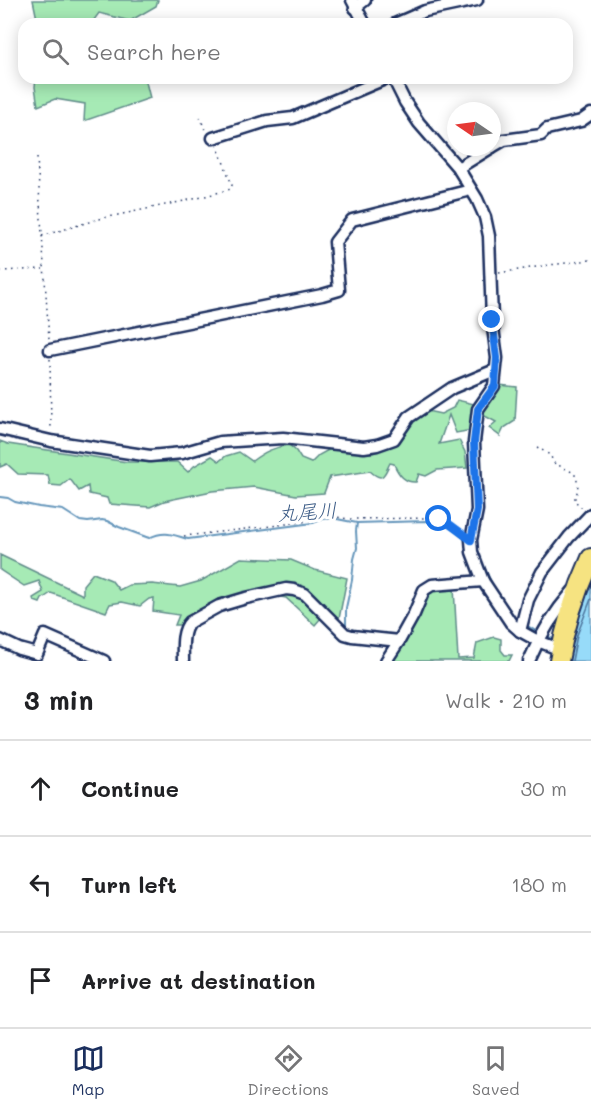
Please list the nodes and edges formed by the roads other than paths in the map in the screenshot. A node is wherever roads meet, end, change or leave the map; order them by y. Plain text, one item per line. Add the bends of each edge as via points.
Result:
1 (364, 0) edge
2 (477, 0) edge
3 (354, 4) edge
4 (362, 18) edge
5 (409, 18) edge
6 (373, 84) edge
7 (396, 84) edge
8 (591, 114) edge
9 (213, 138) road end
10 (501, 142) edge
11 (477, 156) edge
12 (458, 168) junction
13 (471, 190) junction
14 (50, 350) road end
15 (495, 370) junction
16 (0, 429) edge
17 (590, 515) edge
18 (591, 558) edge
19 (483, 581) junction
20 (581, 582) junction
21 (521, 627) junction
22 (540, 636) junction
23 (0, 640) edge
24 (399, 640) junction
25 (561, 649) edge
26 (36, 658) edge
27 (104, 661) edge
28 (183, 661) edge
29 (386, 661) edge
30 (529, 661) edge

1 - 3 street
2 - 5 street
3 - 4 street
6 - 9 street via 293,118 267,121
7 - 12 street via 419,123
8 - 10 street via 541,135
11 - 12 street
12 - 13 street
13 - 14 street via 352,220 334,242 339,290
13 - 15 street via 485,217 489,236
15 - 16 street via 452,388 409,417 394,439 364,447 283,438 220,442 182,453 150,456
15 - 19 street via 495,386 478,409 474,442 477,510 471,543
17 - 21 street via 542,572 528,600
18 - 20 highway
19 - 21 street via 511,623
19 - 24 street via 432,585 424,590
20 - 22 street
20 - 25 highway
21 - 22 street
22 - 25 street
22 - 30 street
23 - 26 street
24 - 28 street via 345,633 305,594 286,589 219,606 190,622 184,634
24 - 29 street
26 - 27 street via 45,635

